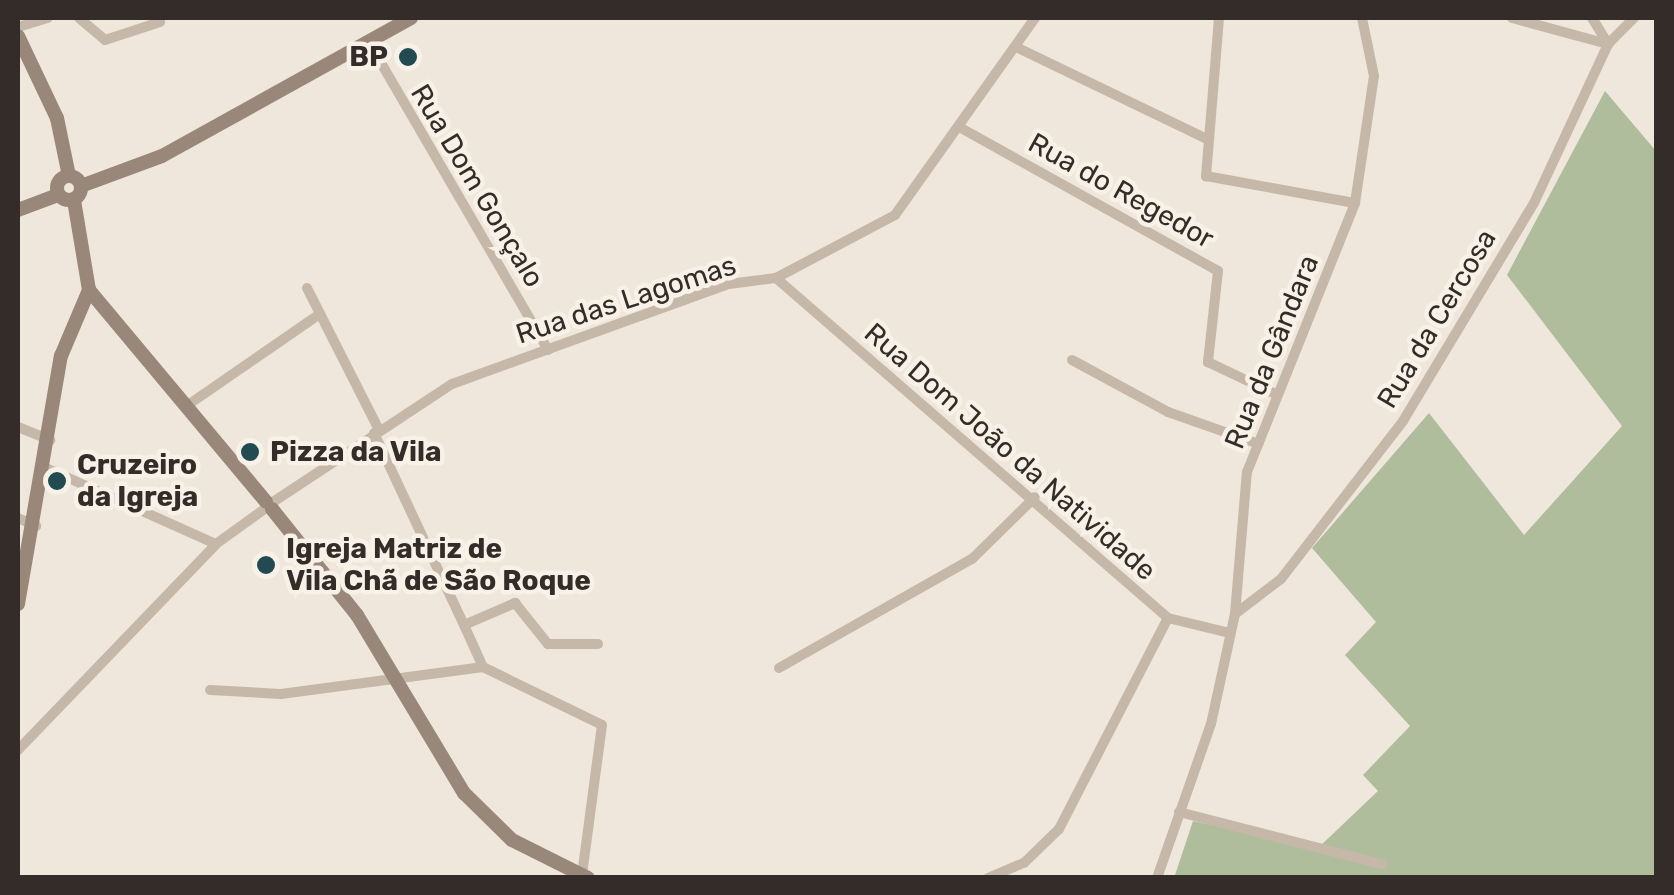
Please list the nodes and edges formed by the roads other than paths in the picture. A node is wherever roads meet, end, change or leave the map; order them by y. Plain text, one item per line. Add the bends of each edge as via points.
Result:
1 (48, 18) edge
2 (79, 18) edge
3 (411, 18) edge
4 (1035, 18) edge
5 (1219, 18) edge
6 (1362, 18) edge
7 (1512, 18) edge
8 (1592, 18) edge
9 (1634, 18) edge
10 (160, 22) dead end
11 (391, 23) edge
12 (18, 27) edge
13 (18, 36) edge
14 (370, 44) junction
15 (1608, 44) junction
16 (1018, 48) junction
17 (961, 128) junction
18 (1209, 140) junction
19 (75, 187) junction
20 (58, 195) junction
21 (1355, 203) junction
22 (18, 210) edge
23 (776, 278) junction
24 (307, 288) dead end
25 (88, 290) junction
26 (80, 312) junction
27 (104, 314) junction
28 (320, 314) junction
29 (548, 350) junction
30 (1072, 360) dead end
31 (1275, 394) junction
32 (185, 407) junction
33 (18, 427) edge
34 (376, 432) junction
35 (51, 440) junction
36 (1259, 444) junction
37 (45, 477) junction
38 (67, 485) junction
39 (1035, 497) junction
40 (269, 505) junction
41 (18, 518) edge
42 (37, 526) junction
43 (216, 544) junction
44 (18, 604) edge
45 (1235, 614) junction
46 (1168, 618) junction
47 (464, 625) junction
48 (1230, 633) junction
49 (598, 644) dead end
50 (483, 667) junction
51 (779, 668) dead end
52 (393, 676) junction
53 (210, 690) dead end
54 (18, 750) edge
55 (1179, 812) junction
56 (1382, 864) dead end
57 (585, 876) edge
58 (988, 878) edge
59 (1157, 878) edge

1 - 12 street
2 - 10 street via 106,40
3 - 11 street
4 - 16 street, Rua das Lagomas
5 - 18 street
6 - 21 street, Rua da Gândara via 1374,76
7 - 15 street
8 - 15 street
9 - 15 street, Rua da Cercosa
11 - 14 street
13 - 19 street via 44,84
14 - 19 street via 162,156
14 - 29 street, Rua Dom Gonçalo
15 - 45 street, Rua da Cercosa via 1534,202 1403,421 1281,578
16 - 17 street, Rua das Lagomas
16 - 18 street
17 - 23 street, Rua das Lagomas via 895,215
17 - 31 street, Rua do Regedor via 1218,271 1208,362
18 - 21 street via 1206,176 1215,184
19 - 20 street
19 - 20 street
19 - 25 street
20 - 22 street
21 - 31 street, Rua da Gândara
23 - 29 street, Rua das Lagomas via 729,284
23 - 39 street, Rua Dom João da Natividade
24 - 28 street
25 - 26 street
25 - 27 street
26 - 27 street
26 - 35 street via 62,356
27 - 32 street
28 - 32 street
28 - 34 street
29 - 34 street, Rua das Lagomas via 452,384
30 - 36 street via 1168,412
31 - 36 street, Rua da Gândara
32 - 40 street
33 - 35 street
34 - 40 street, Rua das Lagomas
34 - 47 street
35 - 37 street
36 - 45 street, Rua da Gândara via 1240,514
37 - 38 street
37 - 38 street
37 - 42 street
38 - 43 street
39 - 46 street, Rua Dom João da Natividade
39 - 51 street via 972,559
40 - 43 street, Rua das Lagomas
40 - 52 street
41 - 42 street
42 - 44 street
43 - 54 street, Rua das Lagomas
45 - 48 street, Rua da Gândara
46 - 48 street, Rua Dom João da Natividade
46 - 58 street via 1059,829 1024,863
47 - 49 street via 515,602 548,644
47 - 50 street
48 - 55 street, Rua da Gândara
50 - 52 street
50 - 57 street via 602,725
52 - 53 street via 281,694
52 - 57 street via 441,764 489,821
55 - 56 street
55 - 59 street, Rua da Gândara

